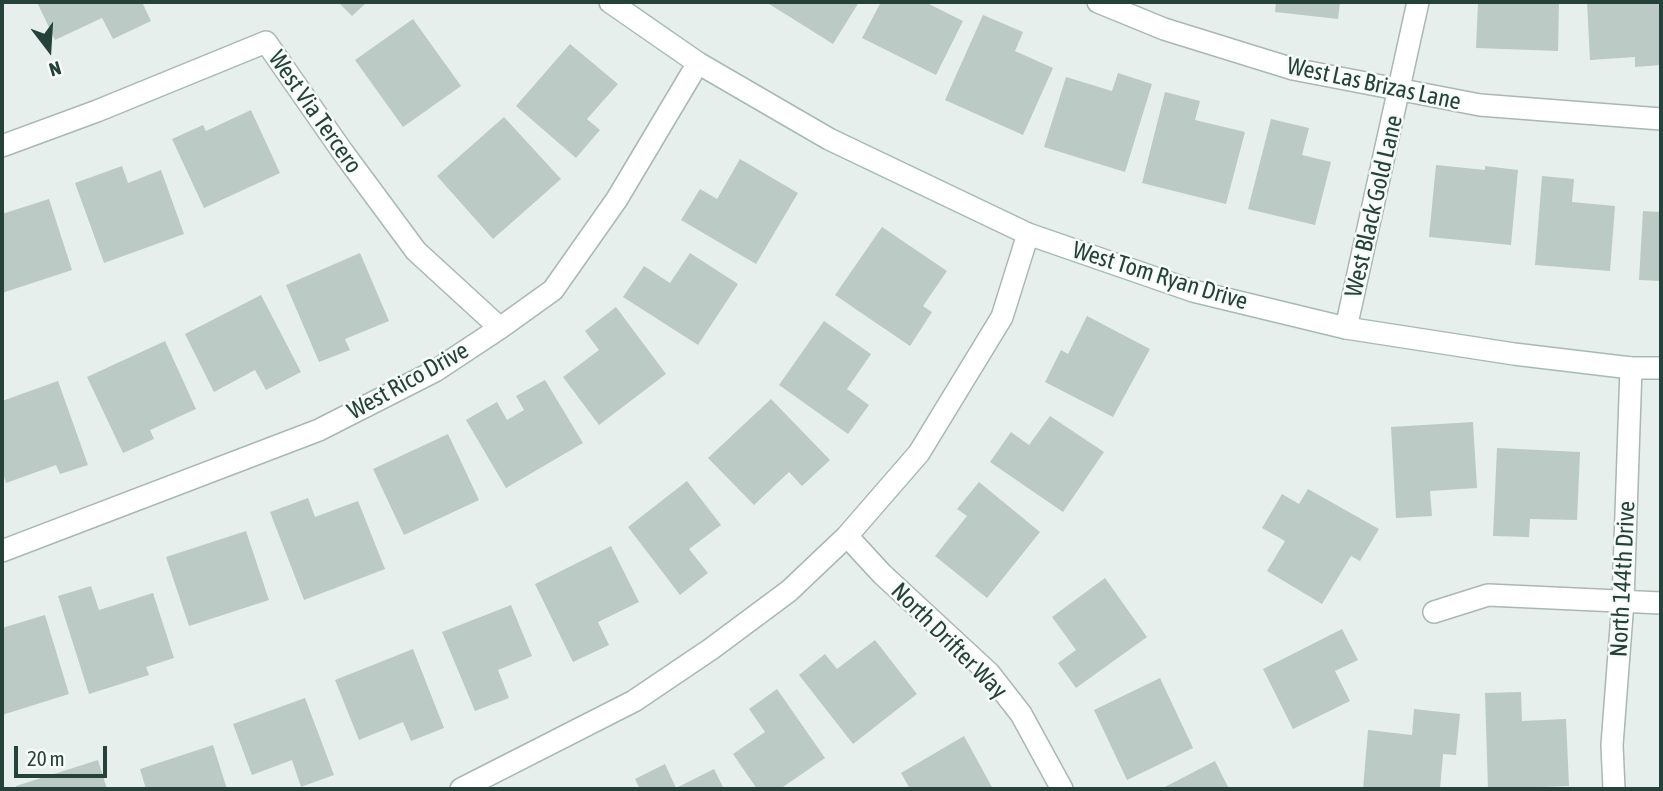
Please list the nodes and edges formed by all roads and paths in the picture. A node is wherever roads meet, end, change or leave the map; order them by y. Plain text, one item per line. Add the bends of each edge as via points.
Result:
1 (610, 2) edge
2 (1098, 2) edge
3 (1418, 2) edge
4 (698, 63) junction
5 (1400, 89) junction
6 (1661, 119) edge
7 (2, 146) edge
8 (1028, 234) junction
9 (500, 328) junction
10 (1346, 328) junction
11 (1631, 368) junction
12 (1661, 368) edge
13 (847, 536) junction
14 (2, 551) edge
15 (1623, 601) junction
16 (1661, 603) edge
17 (1434, 612) dead end
18 (461, 789) edge
19 (1062, 789) edge
20 (1614, 789) edge

1 - 4 street, West Tom Ryan Drive
2 - 5 street, West Las Brizas Lane via 1164,29 1293,69
3 - 5 street, West Black Gold Lane
4 - 8 street, West Tom Ryan Drive via 829,139
4 - 9 street, West Rico Drive via 617,199 552,290
5 - 6 street, West Las Brizas Lane via 1480,105
5 - 10 street, West Black Gold Lane
7 - 9 street, West Via Tercero via 267,42 416,251
8 - 10 street, West Tom Ryan Drive via 1193,290
8 - 13 street via 1002,317 919,453
9 - 14 street, West Rico Drive via 435,371 319,430
10 - 11 street, West Tom Ryan Drive
11 - 12 street, West Tom Ryan Drive
11 - 15 street, North 144th Drive
13 - 18 street via 789,591 634,701
13 - 19 street, North Drifter Way via 881,574 989,673 1021,714
15 - 16 street
15 - 17 street via 1488,594
15 - 20 street, North 144th Drive via 1612,745

